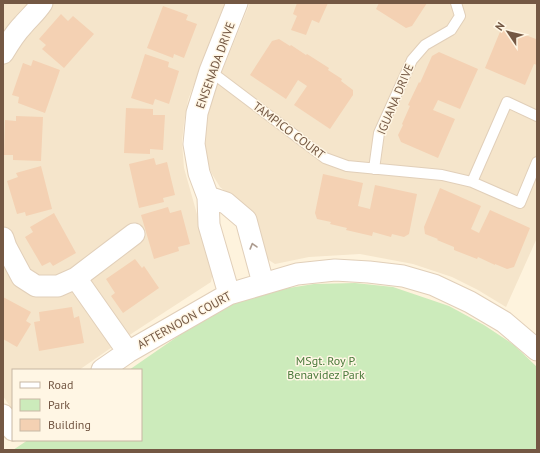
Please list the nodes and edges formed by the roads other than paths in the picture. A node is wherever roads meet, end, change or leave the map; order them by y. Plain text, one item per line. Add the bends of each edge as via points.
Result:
1 (42, 3) edge
2 (237, 3) edge
3 (456, 3) edge
4 (3, 54) edge
5 (210, 71) junction
6 (537, 116) edge
7 (537, 162) edge
8 (374, 169) junction
9 (472, 182) junction
10 (208, 197) junction
11 (134, 234) dead end
12 (3, 238) edge
13 (76, 278) junction
14 (263, 283) junction
15 (229, 294) junction
16 (537, 350) edge
17 (128, 352) junction
18 (103, 369) edge
19 (3, 416) edge
20 (12, 429) edge
21 (12, 435) edge
22 (3, 441) edge

1 - 4 street via 9,42
2 - 5 street, ENSENADA DRIVE
3 - 8 lane, IGUANA DRIVE via 460,16 451,30 425,45 412,60 379,133
5 - 8 lane, TAMPICO COURT via 325,158 347,166
5 - 10 street, ENSENADA DRIVE via 197,113 194,144 199,173
6 - 9 lane via 507,102
7 - 9 lane, TAMPICO COURT via 520,203
8 - 9 lane, TAMPICO COURT via 442,175
14 -> 10 street via 246,220 226,204
10 - 15 street, ENSENADA DRIVE via 209,225
11 - 13 street
12 - 13 street via 22,277 36,286 58,286
13 - 17 street
14 - 15 street, AFTERNOON COURT
14 - 16 street, AFTERNOON COURT via 297,274 334,270 402,276 434,285 470,302 504,322
15 - 17 street, AFTERNOON COURT
17 - 18 street, AFTERNOON COURT
19 - 20 street
21 - 22 street

